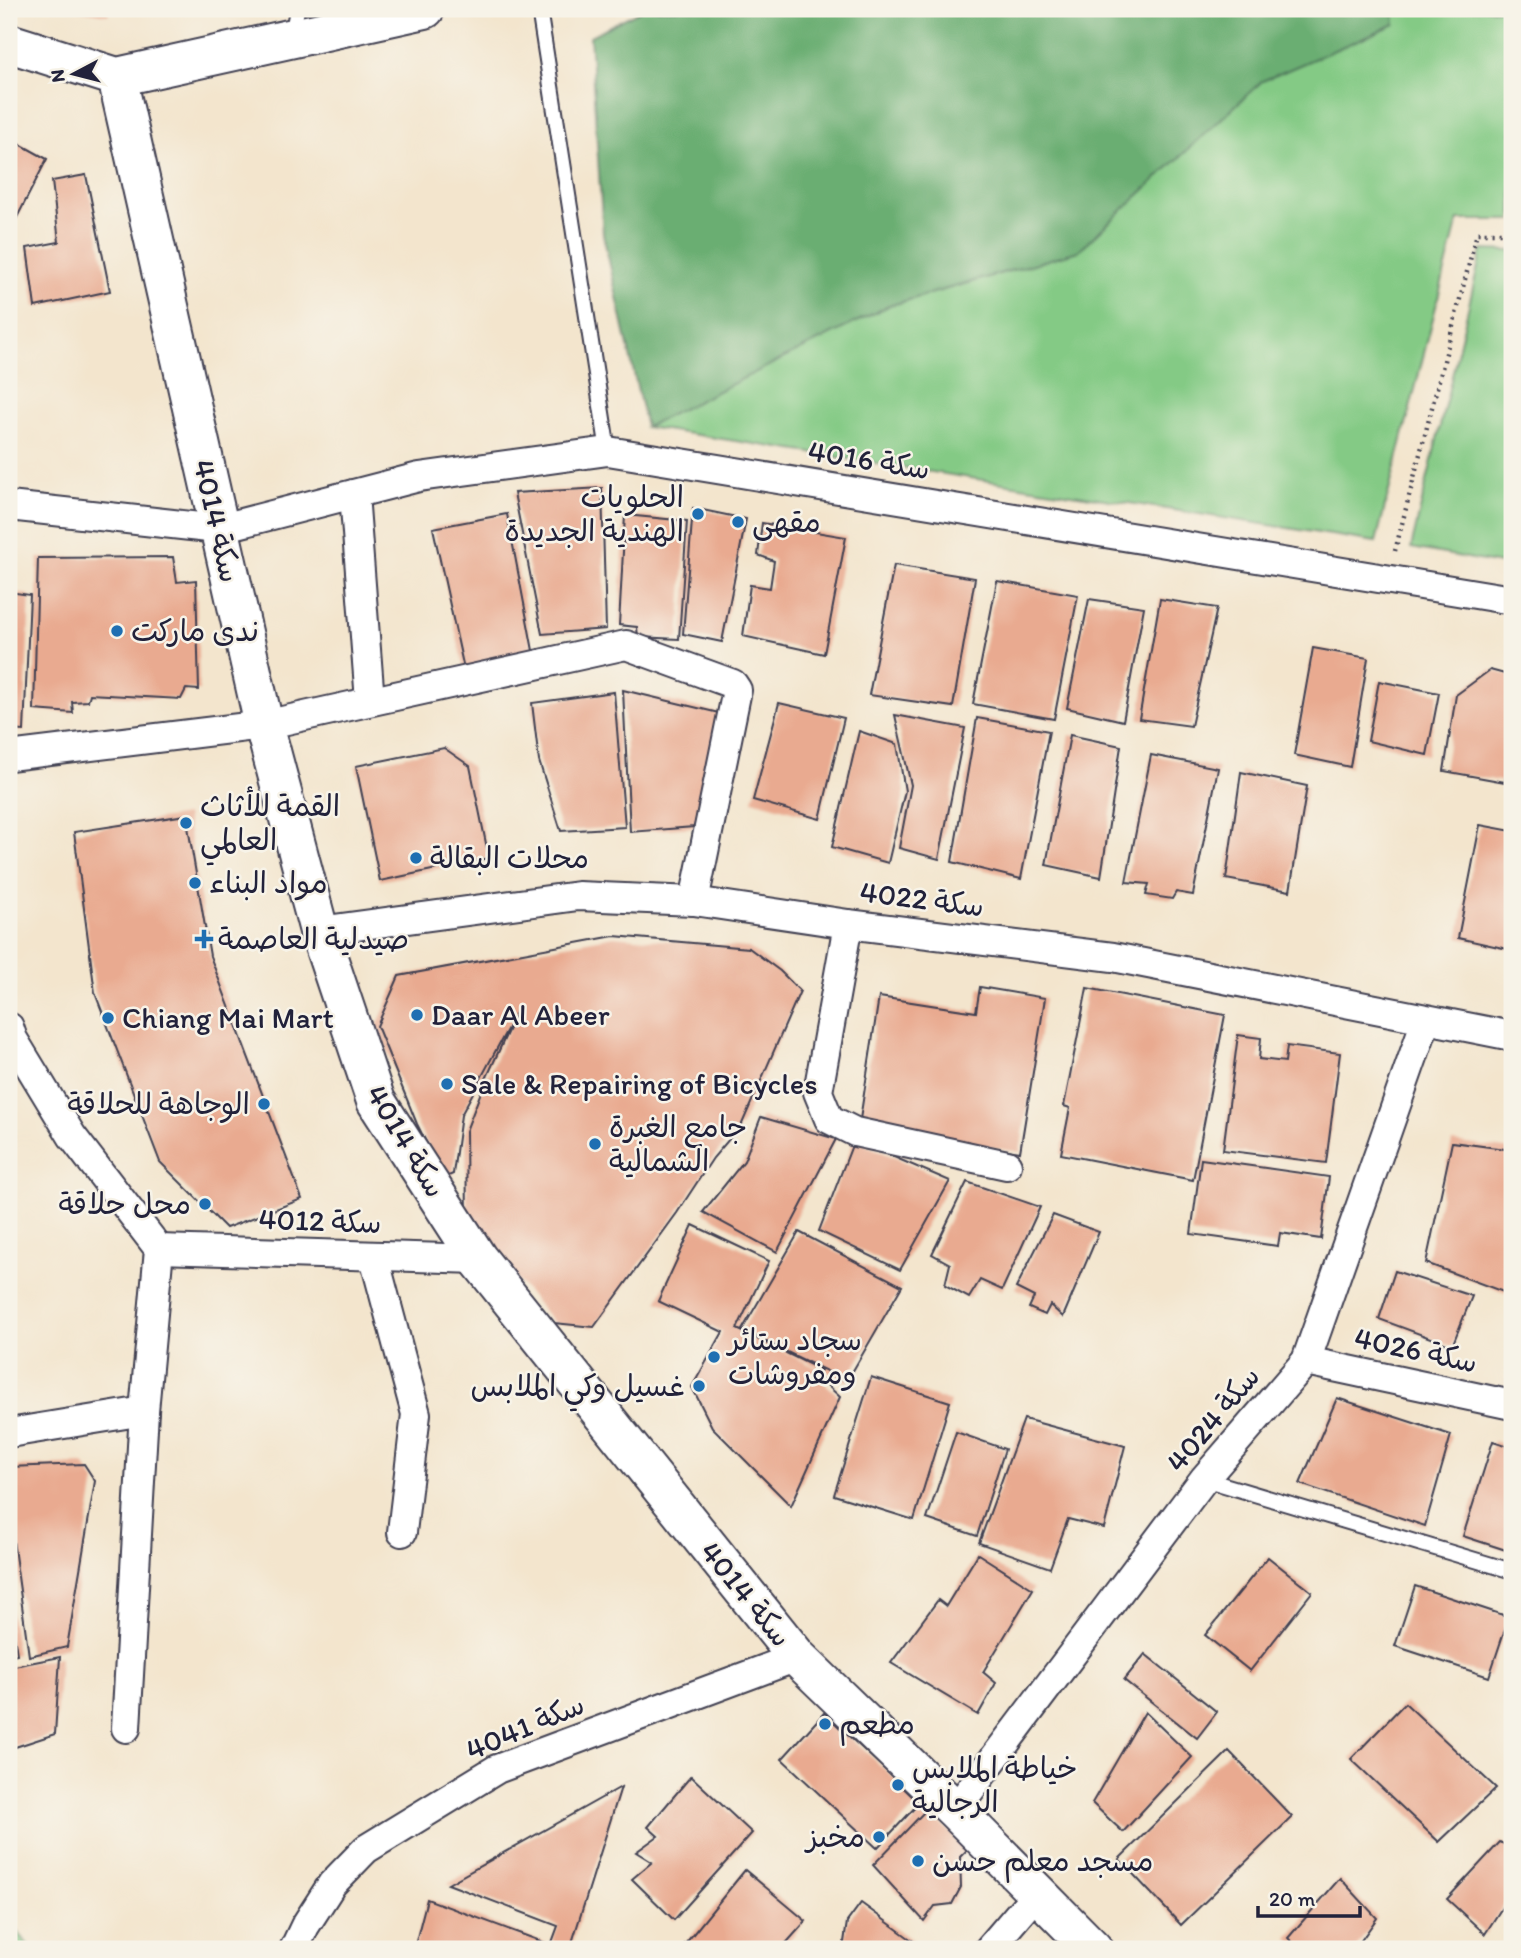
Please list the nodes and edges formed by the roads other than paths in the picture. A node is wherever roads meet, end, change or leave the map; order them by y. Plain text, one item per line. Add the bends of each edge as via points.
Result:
1 (425, 9) edge
2 (539, 9) edge
3 (295, 24) edge
4 (9, 43) edge
5 (117, 77) junction
6 (608, 451) junction
7 (354, 494) junction
8 (9, 506) edge
9 (218, 529) junction
10 (1512, 600) edge
11 (370, 701) junction
12 (264, 725) junction
13 (9, 756) edge
14 (694, 901) junction
15 (848, 923) junction
16 (319, 931) junction
17 (1426, 1020) junction
18 (9, 1027) edge
19 (1512, 1036) edge
20 (1007, 1165) dead end
21 (159, 1249) junction
22 (374, 1257) junction
23 (478, 1259) junction
24 (1306, 1361) junction
25 (1512, 1405) edge
26 (144, 1411) junction
27 (9, 1433) edge
28 (1205, 1479) junction
29 (402, 1532) dead end
30 (1512, 1572) edge
31 (797, 1657) junction
32 (126, 1728) dead end
33 (955, 1810) junction
34 (1037, 1893) junction
35 (293, 1949) edge
36 (989, 1949) edge
37 (1093, 1949) edge

1 - 3 street
2 - 6 lane
3 - 5 street
4 - 5 street
5 - 9 street, سكة 4014
6 - 7 street, سكة 4016 via 419,477
6 - 10 street, سكة 4016
7 - 9 street, سكة 4016
7 - 11 street
8 - 9 street
9 - 12 street, سكة 4014
11 - 12 street
11 - 14 street via 626,645 733,684 737,691
12 - 13 street
12 - 16 street, سكة 4014
14 - 15 street, سكة 4022
14 - 16 street, سكة 4022 via 578,896
15 - 17 street, سكة 4022 via 1113,957
15 - 20 street via 818,1092 830,1119 855,1132
16 - 23 street, سكة 4014 via 376,1101
17 - 19 street, سكة 4022
17 - 24 street, سكة 4024
18 - 21 street via 72,1136
21 - 22 street, سكة 4012
21 - 26 street
22 - 23 street, سكة 4012
22 - 29 street via 416,1414
23 - 31 street, سكة 4014
24 - 25 street, سكة 4026
24 - 28 street, سكة 4024
26 - 27 street
26 - 32 street
28 - 30 lane
28 - 33 street, سكة 4024
31 - 33 street, سكة 4014
31 - 35 street, سكة 4041 via 496,1769 366,1849 332,1884
33 - 34 street, سكة 4014
34 - 36 street
34 - 37 street, سكة 4014

